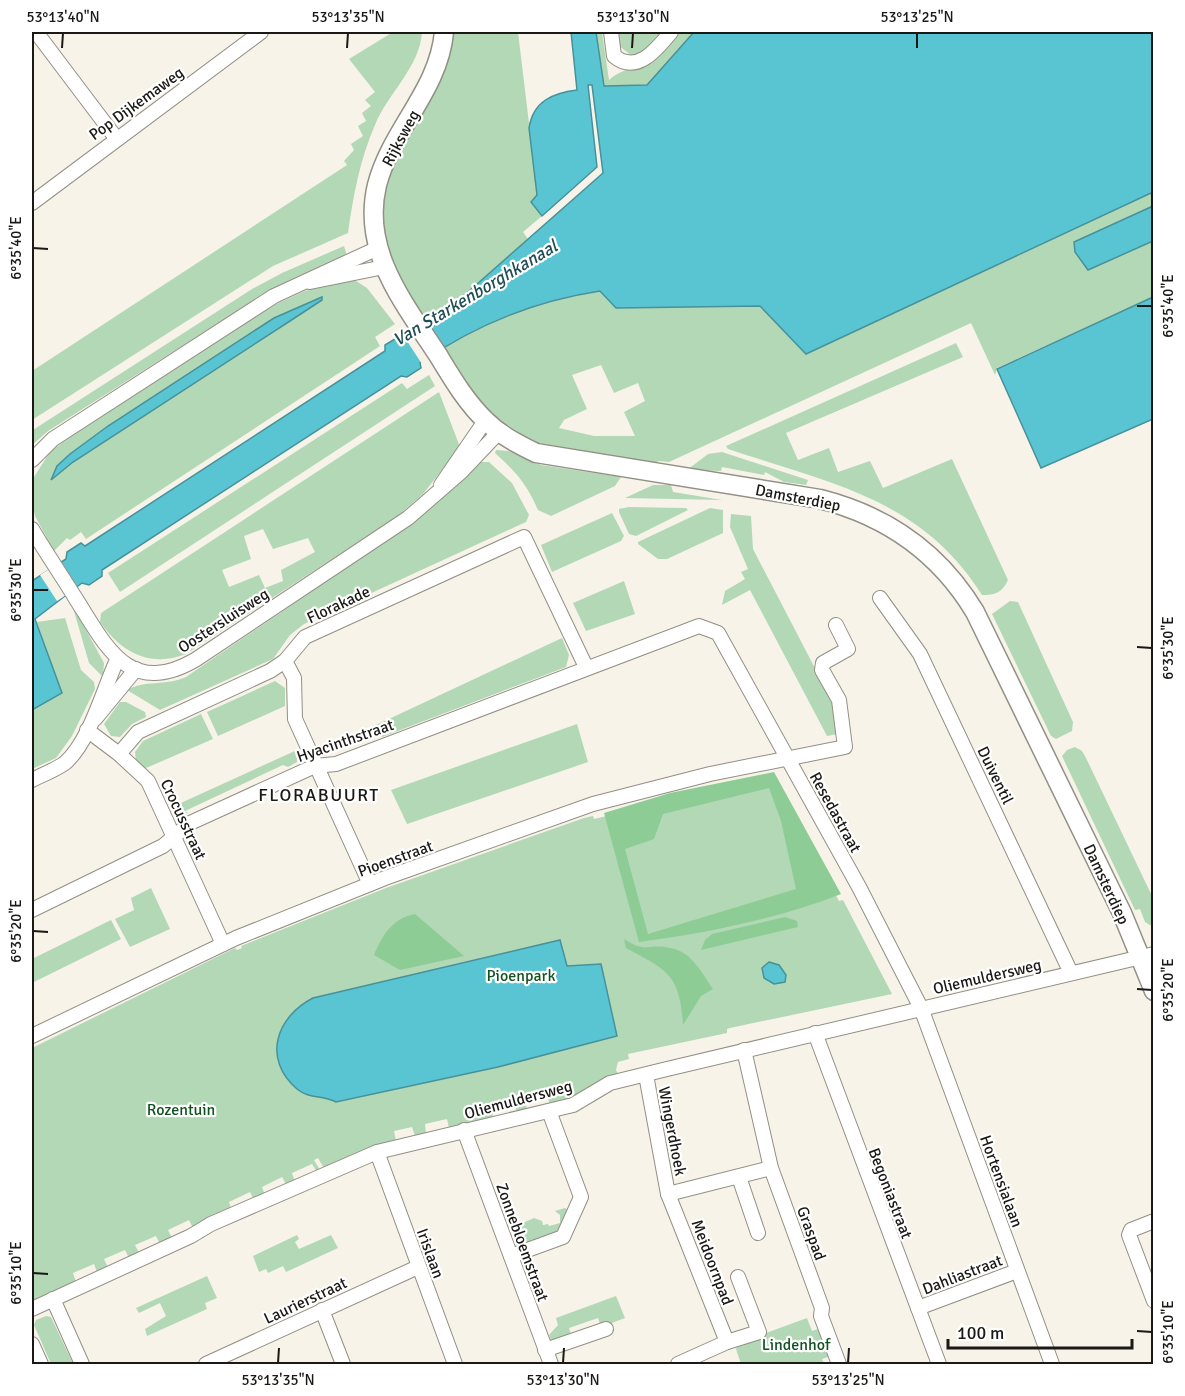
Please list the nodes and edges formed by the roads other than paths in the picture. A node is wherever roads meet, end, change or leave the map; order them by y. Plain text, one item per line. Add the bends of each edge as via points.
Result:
1 (36, 32) edge
2 (261, 32) edge
3 (444, 32) edge
4 (611, 32) edge
5 (671, 32) edge
6 (116, 138) junction
7 (32, 203) edge
8 (378, 248) junction
9 (384, 267) junction
10 (305, 283) junction
11 (492, 427) junction
12 (32, 460) edge
13 (32, 529) edge
14 (880, 598) dead end
15 (836, 625) dead end
16 (718, 633) joint
17 (117, 660) junction
18 (285, 661) junction
19 (586, 667) junction
20 (136, 669) junction
21 (90, 725) junction
22 (119, 754) junction
23 (788, 759) junction
24 (315, 766) junction
25 (32, 780) edge
26 (173, 835) junction
27 (370, 885) junction
28 (32, 910) edge
29 (223, 944) junction
30 (1147, 956) edge
31 (1071, 973) junction
32 (1154, 991) edge
33 (921, 1008) junction
34 (816, 1033) junction
35 (32, 1036) edge
36 (744, 1050) junction
37 (646, 1075) junction
38 (549, 1111) junction
39 (464, 1131) junction
40 (378, 1152) junction
41 (771, 1168) junction
42 (739, 1177) junction
43 (668, 1194) junction
44 (1154, 1221) edge
45 (758, 1233) dead end
46 (511, 1256) junction
47 (418, 1267) junction
48 (1017, 1271) junction
49 (738, 1277) dead end
50 (53, 1299) junction
51 (1154, 1301) edge
52 (918, 1308) junction
53 (32, 1310) edge
54 (322, 1310) junction
55 (606, 1329) dead end
56 (726, 1342) junction
57 (32, 1344) edge
58 (545, 1350) junction
59 (210, 1364) edge
60 (41, 1365) edge
61 (82, 1365) edge
62 (343, 1365) edge
63 (455, 1365) edge
64 (550, 1365) edge
65 (678, 1365) edge
66 (839, 1365) edge
67 (939, 1365) edge
68 (1052, 1365) edge

1 - 6 street
2 - 6 street, Pop Dijkemaweg
3 - 8 main road, Rijksweg via 430,82 382,169 374,212
4 - 5 street via 614,56 627,62 646,58
6 - 7 street, Pop Dijkemaweg
8 - 9 main road, Damsterdiep
8 - 10 street via 327,269
9 - 10 street
9 - 11 main road, Damsterdiep via 466,399
10 - 12 street via 274,296 52,439
11 - 20 street, Oostersluisweg via 453,464 436,492 408,518 195,660 169,671
11 - 30 main road, Damsterdiep via 530,450 552,457 803,495 852,508 901,532 944,569 966,597
13 - 17 street, Oostersluisweg
14 - 31 street, Duiventil via 920,654
15 - 23 street, Pioenstraat via 848,649 823,663 822,669 839,700 845,747
16 - 19 street, Hyacinthstraat via 699,626
16 - 23 street, Resedastraat
17 - 20 street, Oostersluisweg
17 - 21 street
18 - 19 street, Florakade via 305,637 524,537
18 - 22 street, Florakade via 138,732
18 - 24 street via 294,678 295,718
19 - 24 street, Hyacinthstraat via 336,764
20 - 21 street
21 - 22 street, Crocusstraat
21 - 25 street via 65,762
22 - 26 street, Crocusstraat via 148,782
23 - 27 street, Pioenstraat via 699,776 593,804
23 - 33 street, Resedastraat
24 - 26 street, Hyacinthstraat via 190,822
24 - 27 street
26 - 28 street, Hyacinthstraat via 163,846
26 - 29 street, Crocusstraat
27 - 29 street, Pioenstraat
29 - 35 street, Pioenstraat
30 - 31 street, Oliemuldersweg
30 - 32 main road, Damsterdiep
31 - 33 street, Oliemuldersweg
33 - 34 street, Oliemuldersweg
33 - 48 street, Hortensialaan
34 - 36 street, Oliemuldersweg
34 - 52 street, Begoniastraat
36 - 37 street, Oliemuldersweg
36 - 41 street
37 - 38 street, Oliemuldersweg via 610,1083 573,1105
37 - 43 street, Wingerdhoek
38 - 39 street, Oliemuldersweg
38 - 46 street via 580,1197 563,1237
39 - 40 street, Oliemuldersweg
39 - 46 street, Zonnebloemstraat
40 - 47 street, Irislaan
40 - 50 street, Oliemuldersweg via 211,1224
41 - 42 street, Wingerdhoek
41 - 66 street, Graspad
42 - 43 street, Wingerdhoek
42 - 45 street
43 - 56 street, Meidoornpad
44 - 51 street via 1131,1230 1129,1235
46 - 58 street, Zonnebloemstraat
47 - 54 street, Laurierstraat
47 - 63 street, Irislaan
48 - 52 street, Dahliastraat
48 - 68 street, Hortensialaan
49 - 56 street via 759,1332
50 - 53 street, Oliemuldersweg
50 - 61 street
52 - 67 street, Begoniastraat
54 - 59 street, Laurierstraat
54 - 62 street
55 - 58 street
56 - 65 street
57 - 60 street
58 - 64 street, Zonnebloemstraat

